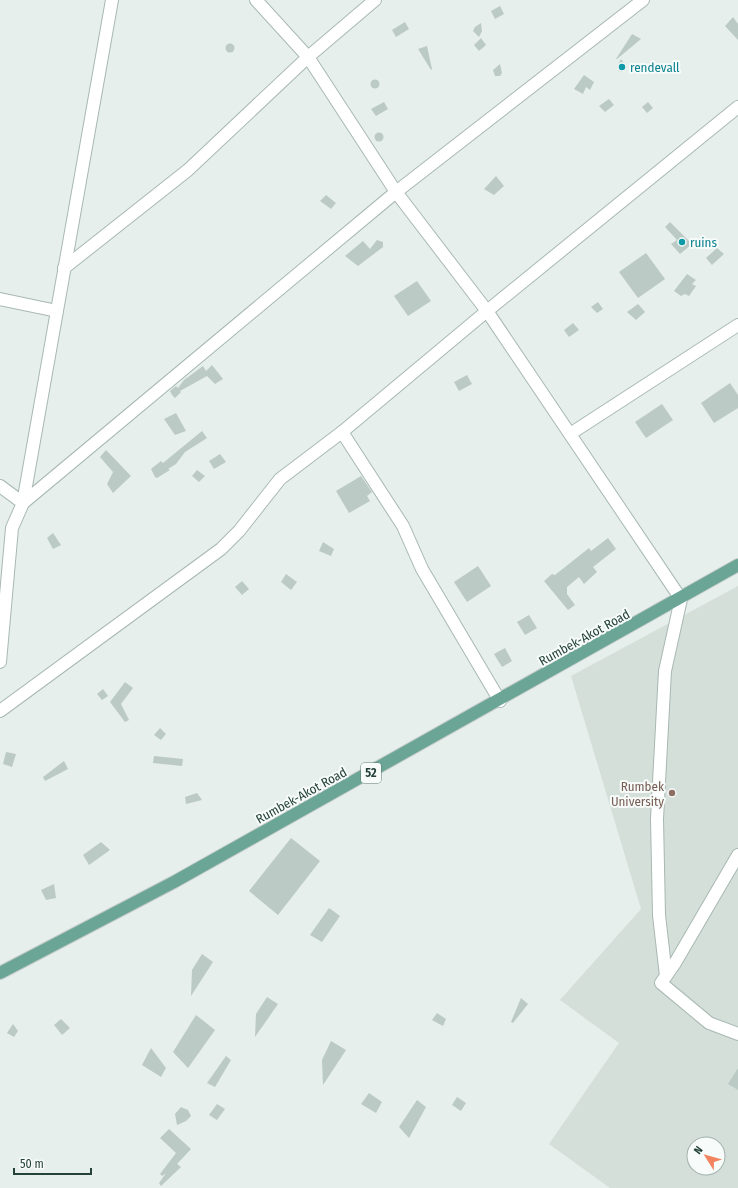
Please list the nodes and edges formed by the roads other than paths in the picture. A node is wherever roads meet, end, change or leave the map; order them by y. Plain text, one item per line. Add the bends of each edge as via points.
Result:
1 (112, 0) edge
2 (256, 0) edge
3 (375, 0) edge
4 (642, 0) edge
5 (308, 57) junction
6 (738, 107) edge
7 (396, 192) junction
8 (64, 268) junction
9 (0, 299) edge
10 (486, 310) junction
11 (57, 311) junction
12 (738, 325) edge
13 (342, 432) junction
14 (570, 434) junction
15 (0, 486) edge
16 (23, 503) junction
17 (738, 566) edge
18 (681, 599) junction
19 (0, 662) edge
20 (500, 701) junction
21 (0, 711) edge
22 (738, 854) edge
23 (0, 973) edge
24 (666, 976) junction
25 (738, 1034) edge

1 - 8 street
2 - 5 street
3 - 5 street
4 - 7 street
5 - 7 street
5 - 8 street via 188,170
6 - 10 street
7 - 10 street
7 - 16 street
8 - 11 street
9 - 11 street
10 - 13 street
10 - 14 street
11 - 16 street
12 - 14 street
13 - 20 street via 404,526 422,569
13 - 21 street via 280,479 221,550
14 - 18 street
15 - 16 street
16 - 19 street via 12,528
17 - 18 main road, Rumbek-Akot Road / 52
18 - 20 main road, Rumbek-Akot Road / 52
18 - 24 street via 665,671 657,819 659,916
20 - 23 main road, Rumbek-Akot Road / 52 via 181,878
22 - 24 street
24 - 25 street via 661,983 710,1023

